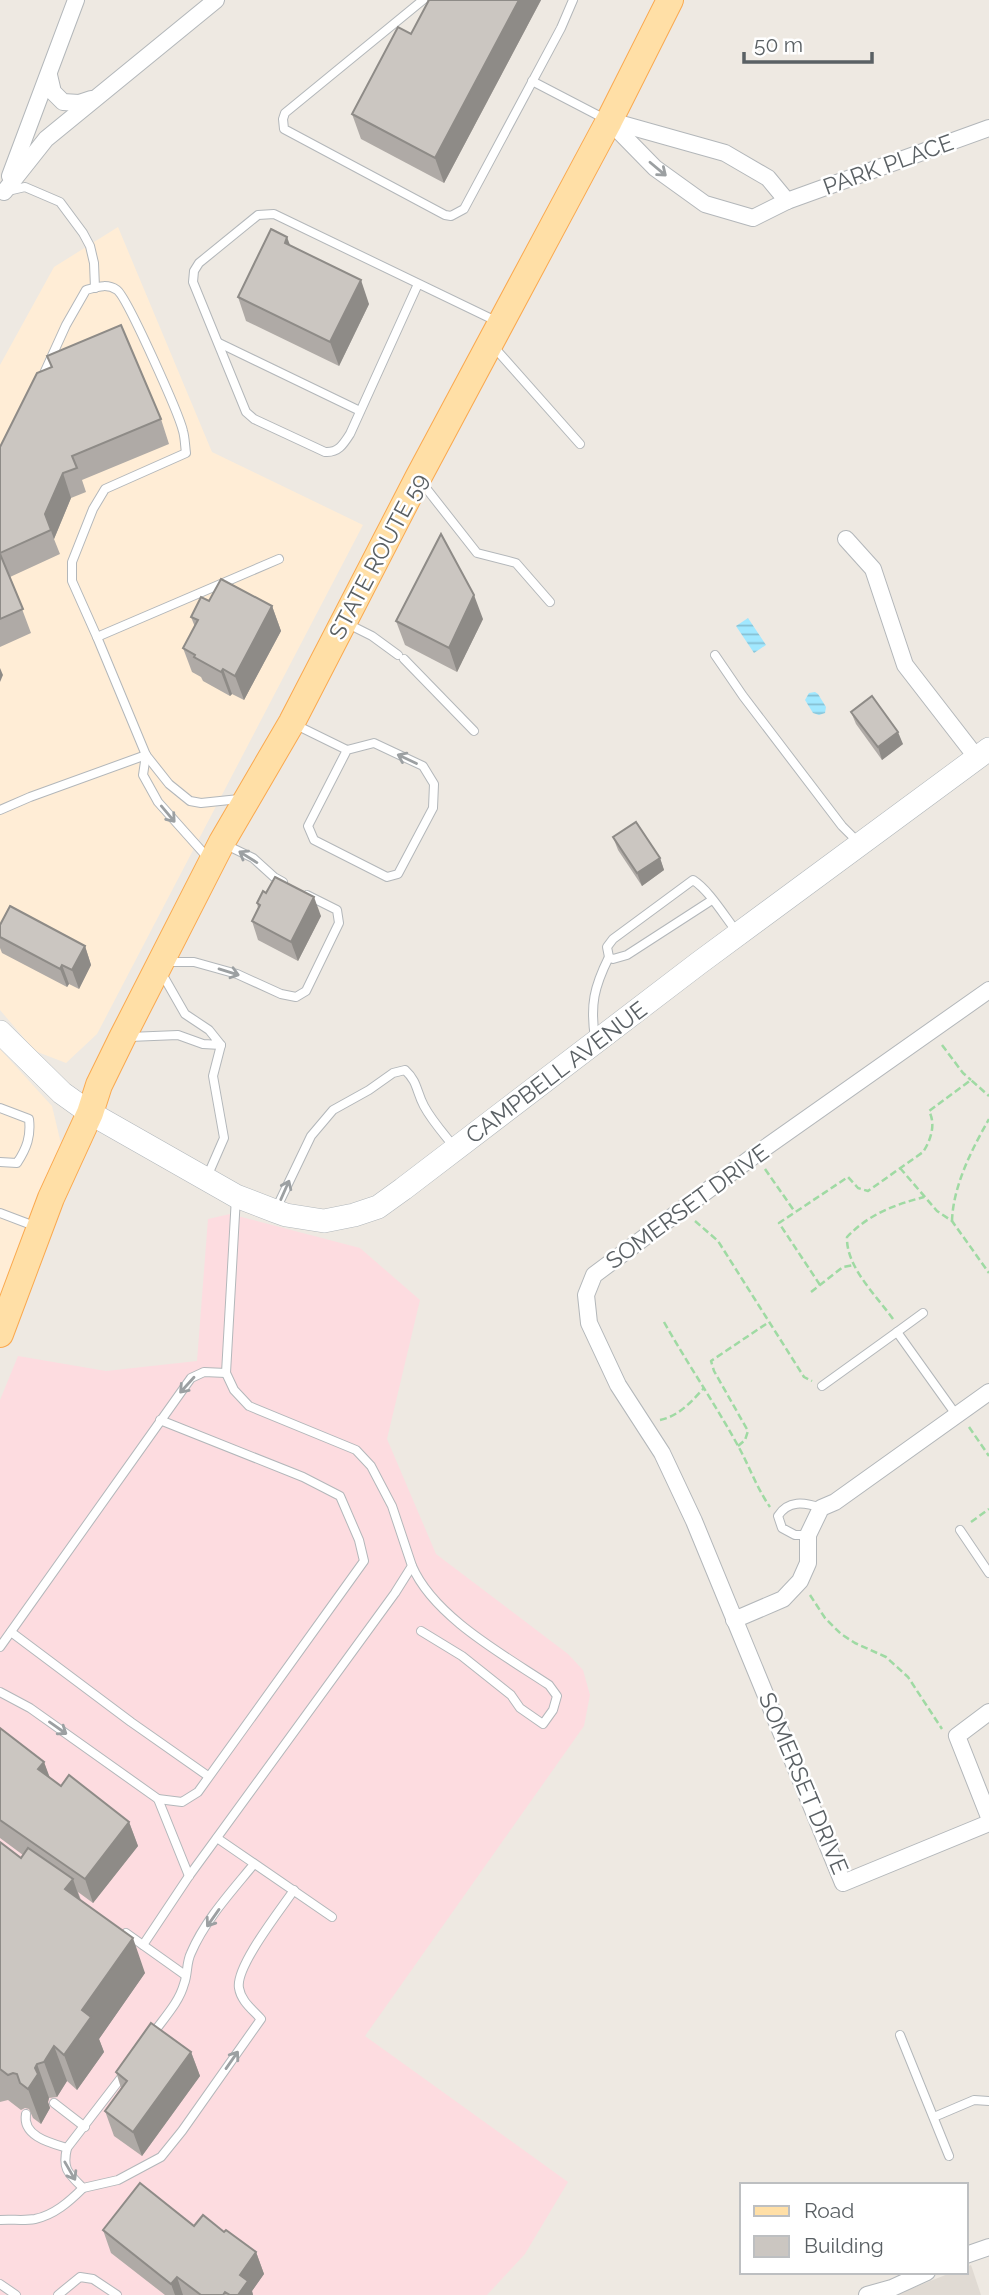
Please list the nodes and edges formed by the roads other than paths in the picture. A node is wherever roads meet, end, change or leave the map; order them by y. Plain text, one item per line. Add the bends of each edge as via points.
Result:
1 (76, 0) edge
2 (216, 0) edge
3 (423, 0) edge
4 (573, 0) edge
5 (670, 0) edge
6 (49, 75) junction
7 (532, 81) junction
8 (97, 97) junction
9 (609, 121) junction
10 (989, 128) edge
11 (2, 197) edge
12 (787, 201) junction
13 (418, 284) junction
14 (95, 288) junction
15 (496, 334) junction
16 (219, 343) junction
17 (35, 390) edge
18 (360, 411) junction
19 (580, 444) dead end
20 (418, 478) junction
21 (846, 539) dead end
22 (279, 559) dead end
23 (550, 602) dead end
24 (343, 621) junction
25 (97, 637) junction
26 (715, 655) dead end
27 (292, 722) junction
28 (474, 731) dead end
29 (347, 750) junction
30 (983, 753) edge
31 (146, 755) junction
32 (246, 798) junction
33 (0, 810) edge
34 (860, 845) junction
35 (217, 852) junction
36 (712, 901) junction
37 (739, 934) junction
38 (609, 957) junction
39 (160, 965) junction
40 (989, 990) edge
41 (0, 1032) edge
42 (122, 1038) junction
43 (596, 1041) junction
44 (220, 1045) junction
45 (0, 1108) edge
46 (90, 1113) junction
47 (455, 1148) junction
48 (0, 1162) edge
49 (206, 1179) junction
50 (236, 1196) junction
51 (275, 1212) junction
52 (0, 1213) edge
53 (40, 1228) junction
54 (923, 1313) dead end
55 (897, 1332) junction
56 (0, 1335) edge
57 (226, 1373) junction
58 (822, 1386) road end
59 (989, 1392) edge
60 (957, 1416) junction
61 (160, 1420) junction
62 (821, 1508) junction
63 (960, 1530) road end
64 (808, 1535) junction
65 (412, 1566) junction
66 (989, 1573) edge
67 (734, 1620) junction
68 (421, 1631) dead end
69 (11, 1632) junction
70 (0, 1647) edge
71 (0, 1692) edge
72 (989, 1712) edge
73 (208, 1776) junction
74 (158, 1799) junction
75 (989, 1817) edge
76 (989, 1823) edge
77 (216, 1839) junction
78 (254, 1864) junction
79 (189, 1876) junction
80 (294, 1890) junction
81 (332, 1916) dead end
82 (122, 1931) edge
83 (143, 1945) junction
84 (185, 1975) junction
85 (900, 2035) dead end
86 (146, 2044) edge
87 (131, 2064) edge
88 (989, 2101) edge
89 (54, 2103) dead end
90 (26, 2113) edge
91 (934, 2116) junction
92 (85, 2127) junction
93 (67, 2148) junction
94 (949, 2156) dead end
95 (83, 2188) junction
96 (0, 2220) edge
97 (989, 2247) edge
98 (968, 2254) edge
99 (923, 2274) edge
100 (0, 2284) edge
101 (16, 2295) edge
102 (58, 2295) edge
103 (117, 2295) edge
104 (867, 2295) edge

1 - 6 street
2 - 8 street
3 - 7 lane via 285,113 284,129 451,216 464,209
4 - 7 lane
5 - 9 main road, STATE ROUTE 59
6 - 8 street via 53,92 63,102
6 - 11 street
7 - 9 lane
8 - 11 street via 46,139
9 - 12 street via 725,153 768,178
9 -> 12 street, PARK PLACE via 656,168 705,204 752,218
9 - 15 main road, STATE ROUTE 59
10 - 12 street, PARK PLACE
11 - 14 lane via 25,187 60,202 90,246
13 - 15 lane
13 - 16 lane via 274,214 258,215 194,271 193,282
13 - 18 lane
14 - 17 lane via 86,290
14 - 25 lane via 106,285 118,290 125,301 183,430 186,453 105,489 93,509 72,562 72,581
15 - 19 lane
15 - 20 main road, STATE ROUTE 59
16 - 18 lane
16 - 18 lane via 246,412 254,419 332,452 341,447
20 - 23 lane via 477,553 516,563
20 - 24 main road, STATE ROUTE 59
21 - 30 street via 873,569 905,665
22 - 25 lane
24 - 27 main road, STATE ROUTE 59
24 - 28 lane via 401,657
25 - 31 lane
26 - 34 lane
27 - 29 lane
27 - 32 main road, STATE ROUTE 59
29 -> 29 lane via 308,826 314,840 387,877 398,874 433,808 434,784 422,766 374,743
30 - 34 street, CAMPBELL AVENUE
31 - 32 lane via 190,801
31 - 33 lane
31 -> 35 lane via 143,775 158,802
32 - 35 main road, STATE ROUTE 59
34 - 37 street, CAMPBELL AVENUE
35 - 39 main road, STATE ROUTE 59
39 -> 35 lane via 194,962 237,974 281,994 296,997 306,991 339,923 337,910 274,877 253,858
36 - 37 lane
36 - 38 lane via 627,954
36 - 38 lane via 693,880 612,939 607,947
37 - 43 street, CAMPBELL AVENUE
38 - 43 lane via 591,1013
39 - 42 main road, STATE ROUTE 59
39 - 44 lane via 185,1014 209,1030
40 - 67 street, SOMERSET DRIVE via 594,1275 586,1295 589,1323 618,1385 662,1453
41 - 46 street, CAMPBELL AVENUE via 62,1093
42 - 44 lane via 178,1035
42 - 46 main road, STATE ROUTE 59
43 - 47 street, CAMPBELL AVENUE
44 - 49 lane via 213,1076 224,1138
45 - 48 lane via 29,1119 31,1134 17,1163
46 - 49 street, CAMPBELL AVENUE
46 - 53 main road, STATE ROUTE 59
47 - 51 street, CAMPBELL AVENUE via 378,1207 324,1221
51 -> 47 lane via 311,1136 333,1110 393,1073 405,1070 414,1079 423,1103
49 - 50 street, CAMPBELL AVENUE
50 - 51 street, CAMPBELL AVENUE
50 - 57 lane
52 - 53 lane
53 - 56 main road, STATE ROUTE 59
54 - 55 lane
55 - 58 lane
55 - 60 lane
57 -> 61 lane via 204,1372 191,1378
57 - 65 lane via 248,1406 356,1450 372,1466
59 - 60 street
60 - 62 street
61 - 69 lane
61 - 73 lane via 340,1496 364,1561
62 - 64 street
62 - 64 lane via 796,1503 783,1508 778,1516 782,1528
63 - 66 lane
64 - 67 street via 808,1563 800,1581 783,1599
65 - 68 lane via 417,1579 448,1615 549,1685 557,1696 553,1710 542,1724 462,1656
65 - 77 lane
67 - 76 street, SOMERSET DRIVE via 843,1883
69 - 70 lane
69 - 73 lane
71 -> 74 lane via 30,1708
72 - 75 street via 957,1736
73 - 74 lane via 198,1792 182,1802
74 - 79 lane
77 - 78 lane
77 - 79 lane
78 - 80 lane
78 -> 84 lane via 191,1950
79 - 83 lane
80 - 81 lane
95 -> 80 lane via 118,2180 161,2157 182,2132 261,2019 243,1999 240,1973
82 - 83 lane
83 - 84 lane
84 - 86 lane via 176,2001
85 - 91 lane
87 - 92 lane
88 - 91 lane via 974,2100
89 - 92 lane
90 - 93 lane via 28,2128 42,2140
91 - 94 lane
92 - 93 lane
93 -> 95 lane via 64,2163
95 - 96 lane via 50,2214 33,2220
97 - 98 street
99 - 104 street
100 - 101 lane
102 - 103 lane via 80,2277 93,2279

